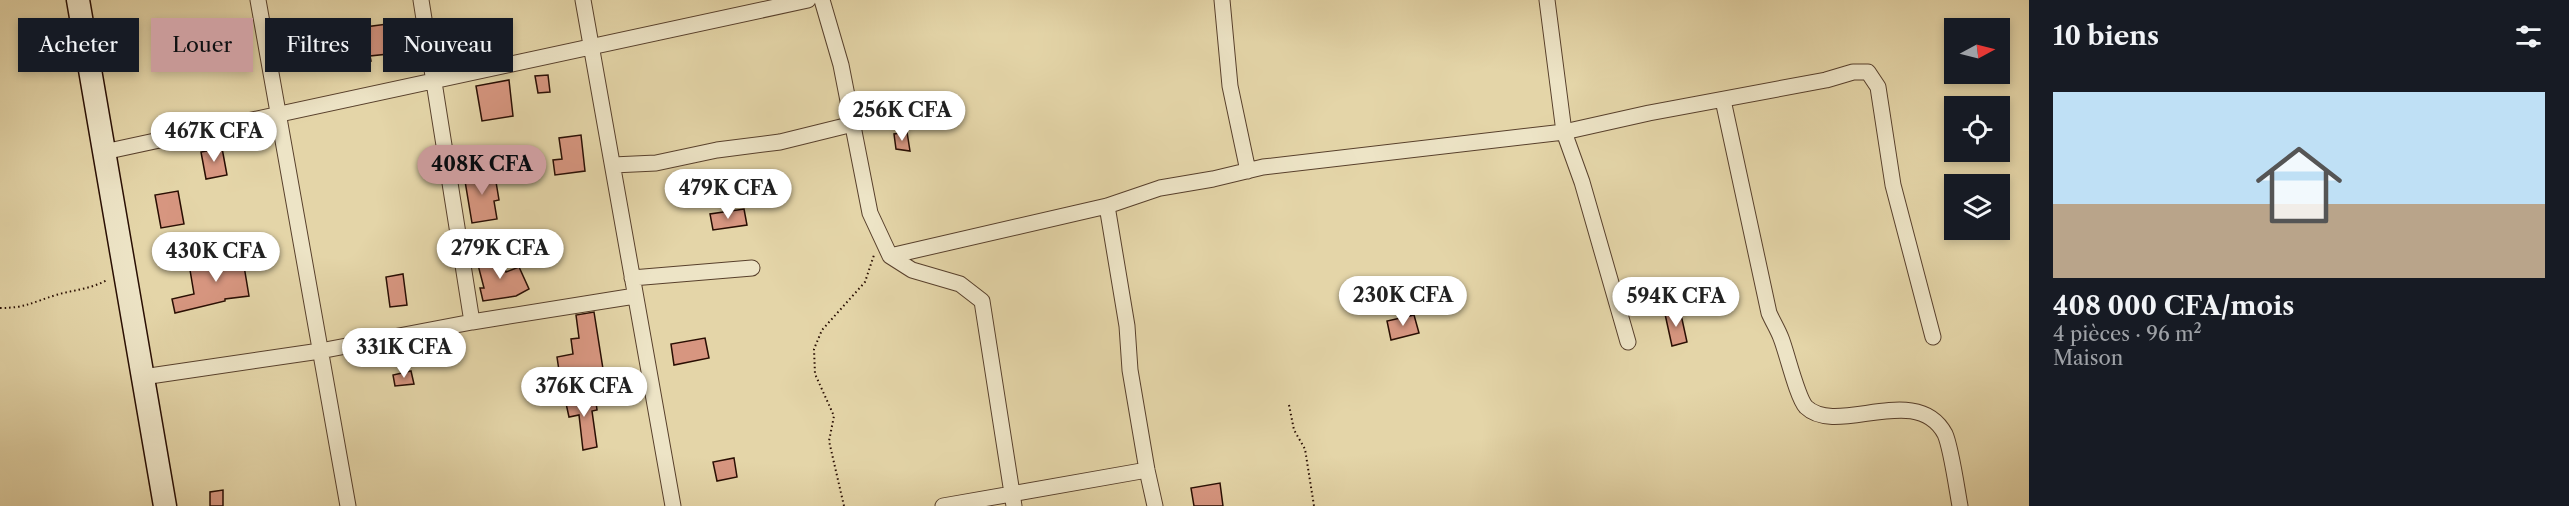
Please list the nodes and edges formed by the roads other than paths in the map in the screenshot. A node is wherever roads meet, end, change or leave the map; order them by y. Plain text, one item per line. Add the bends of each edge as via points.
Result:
1 (78, 0) edge
2 (258, 0) edge
3 (421, 0) edge
4 (583, 0) edge
5 (808, 0) edge
6 (822, 0) edge
7 (1222, 0) edge
8 (1547, 0) edge
9 (592, 47) junction
10 (435, 80) junction
11 (1723, 100) junction
12 (278, 114) junction
13 (853, 124) junction
14 (1564, 132) junction
15 (104, 152) junction
16 (613, 165) junction
17 (1248, 171) junction
18 (1107, 206) junction
19 (890, 256) junction
20 (752, 268) dead end
21 (633, 278) junction
22 (635, 296) junction
23 (472, 322) junction
24 (1933, 337) dead end
25 (1628, 342) dead end
26 (320, 351) junction
27 (143, 377) junction
28 (1147, 470) junction
29 (1013, 500) edge
30 (165, 506) edge
31 (348, 506) edge
32 (673, 506) edge
33 (944, 506) edge
34 (1155, 506) edge
35 (1960, 506) edge

1 - 15 main road
2 - 12 street
3 - 10 street
4 - 9 street
5 - 9 street
6 - 13 street via 842,65
7 - 17 street via 1230,87
8 - 14 street
9 - 10 street
9 - 16 street
10 - 12 street
10 - 23 street
11 - 14 street
11 - 24 street via 1868,72 1878,87 1893,185
11 - 35 street via 1769,313 1804,404 1816,415 1835,417 1876,410 1931,417 1945,435
12 - 15 street
12 - 26 street
13 - 16 street via 780,142 656,163
13 - 19 street via 870,213
14 - 17 street
14 - 25 street
15 - 27 main road
16 - 21 street
17 - 18 street via 1160,188
18 - 19 street
18 - 28 street
19 - 29 street via 912,270 960,284 982,301
20 - 21 street
21 - 22 street
22 - 23 street
22 - 32 street
23 - 26 street
26 - 27 street
26 - 31 street
27 - 30 main road
28 - 29 street
28 - 34 street
29 - 33 street

